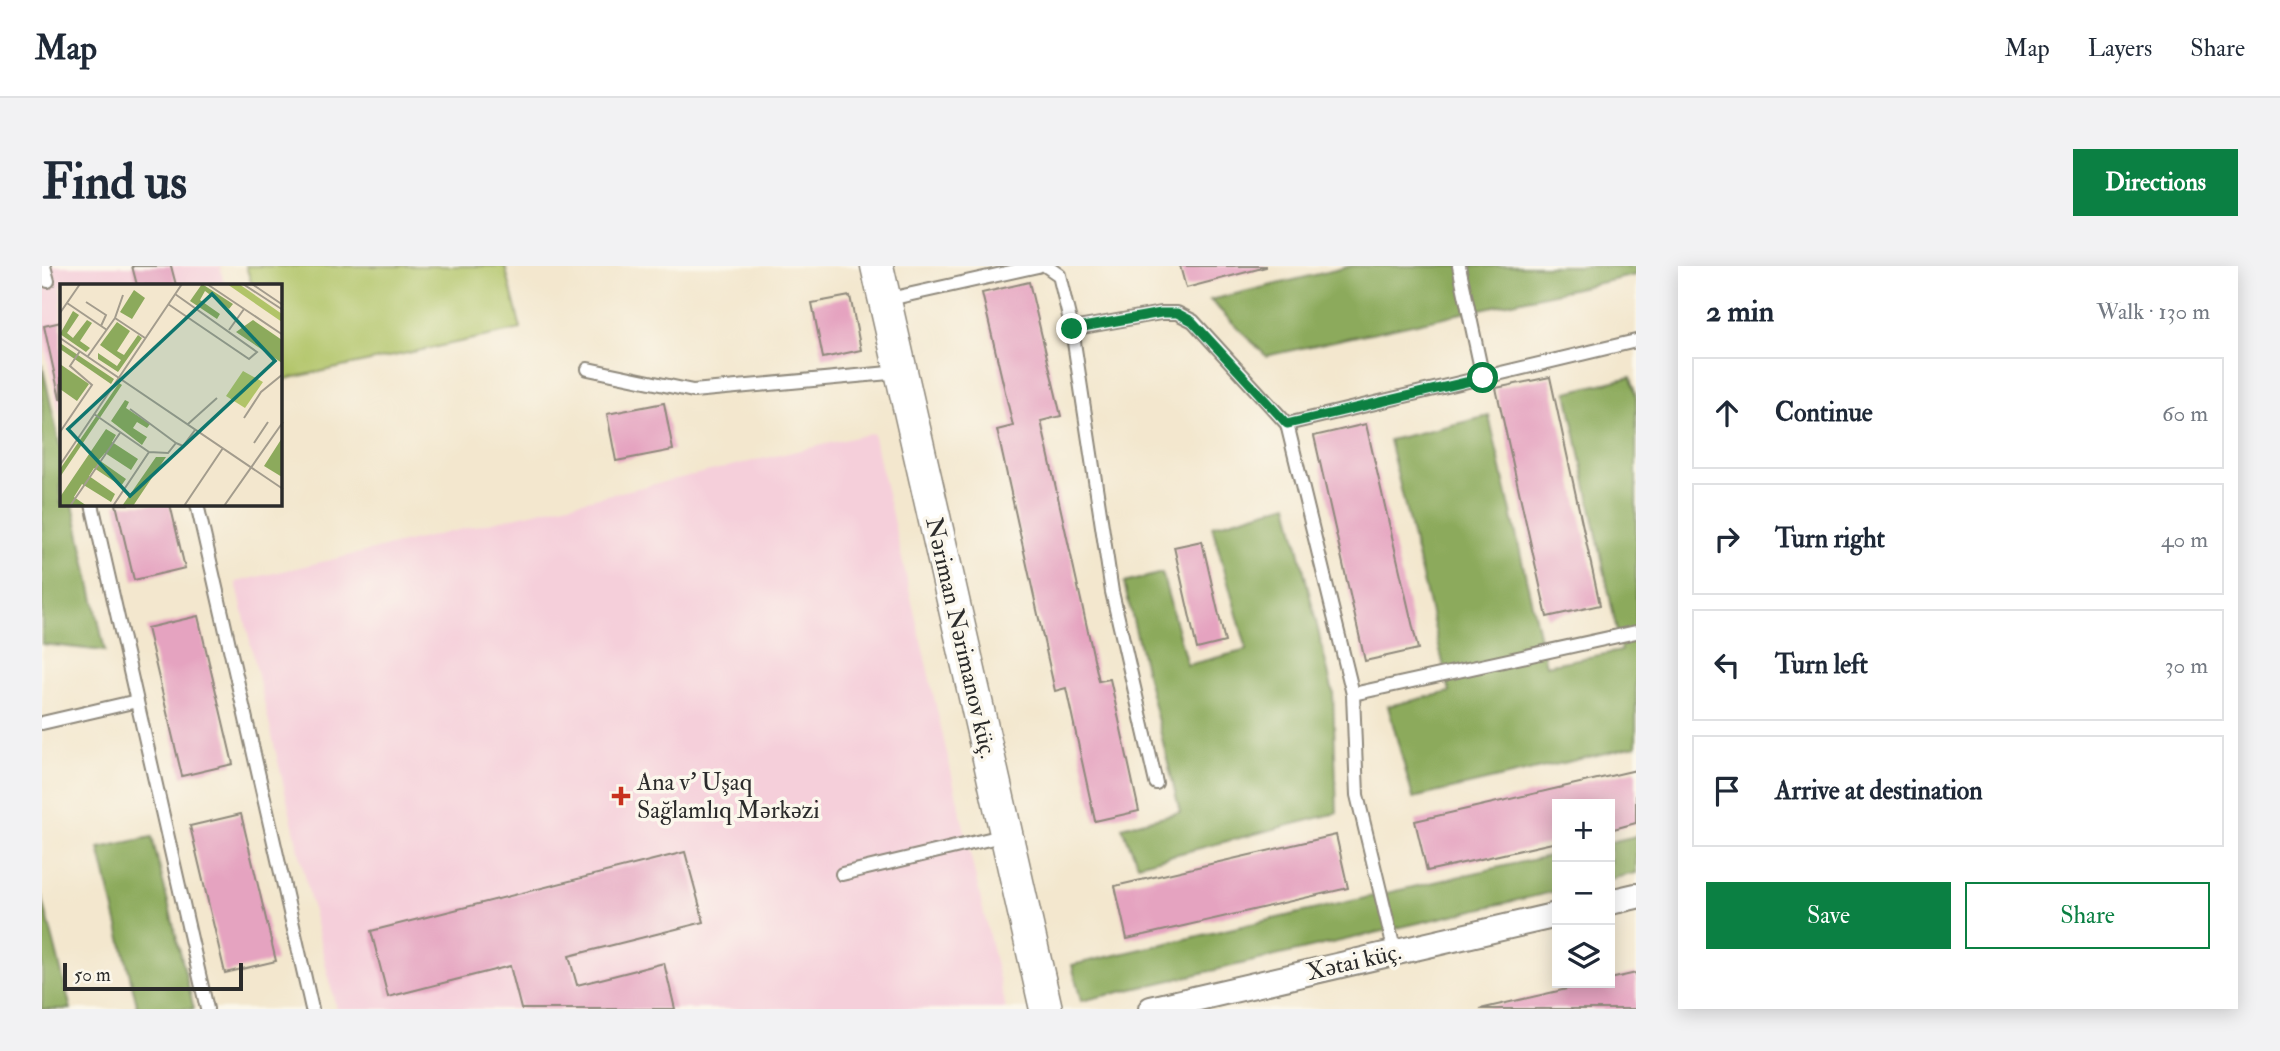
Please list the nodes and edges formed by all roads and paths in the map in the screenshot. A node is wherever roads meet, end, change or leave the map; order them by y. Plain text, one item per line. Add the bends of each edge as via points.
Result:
1 (44, 266) edge
2 (877, 266) edge
3 (1038, 266) edge
4 (1046, 266) edge
5 (1459, 266) edge
6 (48, 281) dead end
7 (885, 300) junction
8 (1072, 329) junction
9 (1636, 341) edge
10 (588, 369) dead end
11 (901, 372) junction
12 (1483, 378) junction
13 (1287, 424) junction
14 (92, 506) edge
15 (197, 506) edge
16 (1636, 632) edge
17 (1353, 694) junction
18 (137, 701) junction
19 (42, 723) edge
20 (1156, 783) dead end
21 (1006, 834) junction
22 (842, 874) dead end
23 (1636, 896) edge
24 (1615, 901) edge
25 (1552, 916) edge
26 (1395, 953) junction
27 (207, 1009) edge
28 (312, 1009) edge
29 (1046, 1009) edge
30 (1151, 1009) edge

1 - 6 lane
2 - 7 street, Nəriman Nərimanov küç.
3 - 7 lane
4 - 8 lane via 1059,275
5 - 12 lane
7 - 11 street, Nəriman Nərimanov küç.
8 - 13 lane via 1177,313 1192,321
8 - 20 lane via 1112,592
9 - 12 lane
10 - 11 lane via 693,391
11 - 21 street, Nəriman Nərimanov küç.
12 - 13 lane
13 - 17 lane
14 - 18 lane
15 - 28 lane
16 - 17 lane
17 - 26 lane via 1357,795
18 - 19 lane
18 - 27 lane
21 - 22 lane
21 - 29 street, Nəriman Nərimanov küç.
23 - 24 street
25 - 26 street, Xətai küç.
26 - 30 street, Xətai küç.

